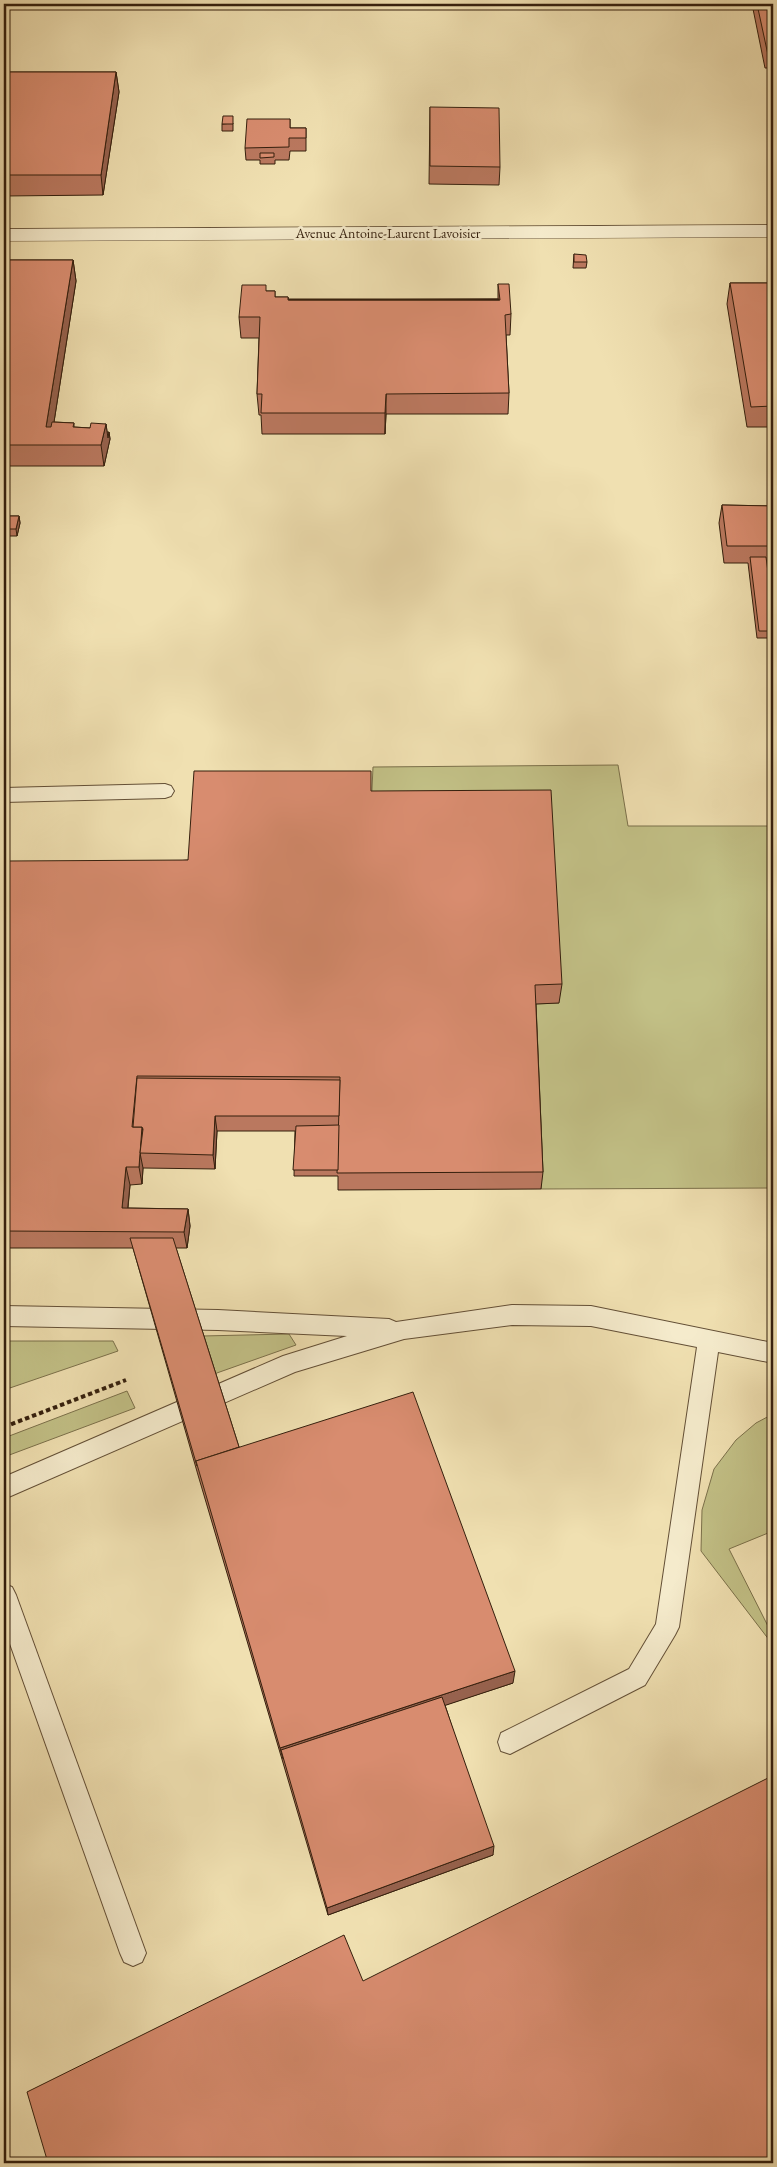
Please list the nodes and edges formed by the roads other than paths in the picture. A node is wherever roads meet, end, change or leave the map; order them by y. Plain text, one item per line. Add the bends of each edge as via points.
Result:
1 (773, 231) edge
2 (4, 235) edge
3 (165, 791) dead end
4 (4, 795) edge
5 (4, 1316) edge
6 (404, 1330) junction
7 (710, 1339) junction
8 (773, 1353) edge
9 (4, 1488) edge
10 (4, 1596) edge
11 (510, 1742) dead end
12 (133, 1953) dead end

1 - 2 street, Avenue Antoine-Laurent Lavoisier
3 - 4 lane
5 - 6 lane via 218,1320
6 - 7 lane via 512,1316 591,1316
6 - 9 lane via 292,1363
7 - 8 lane
7 - 11 lane via 668,1627 637,1677
10 - 12 lane

